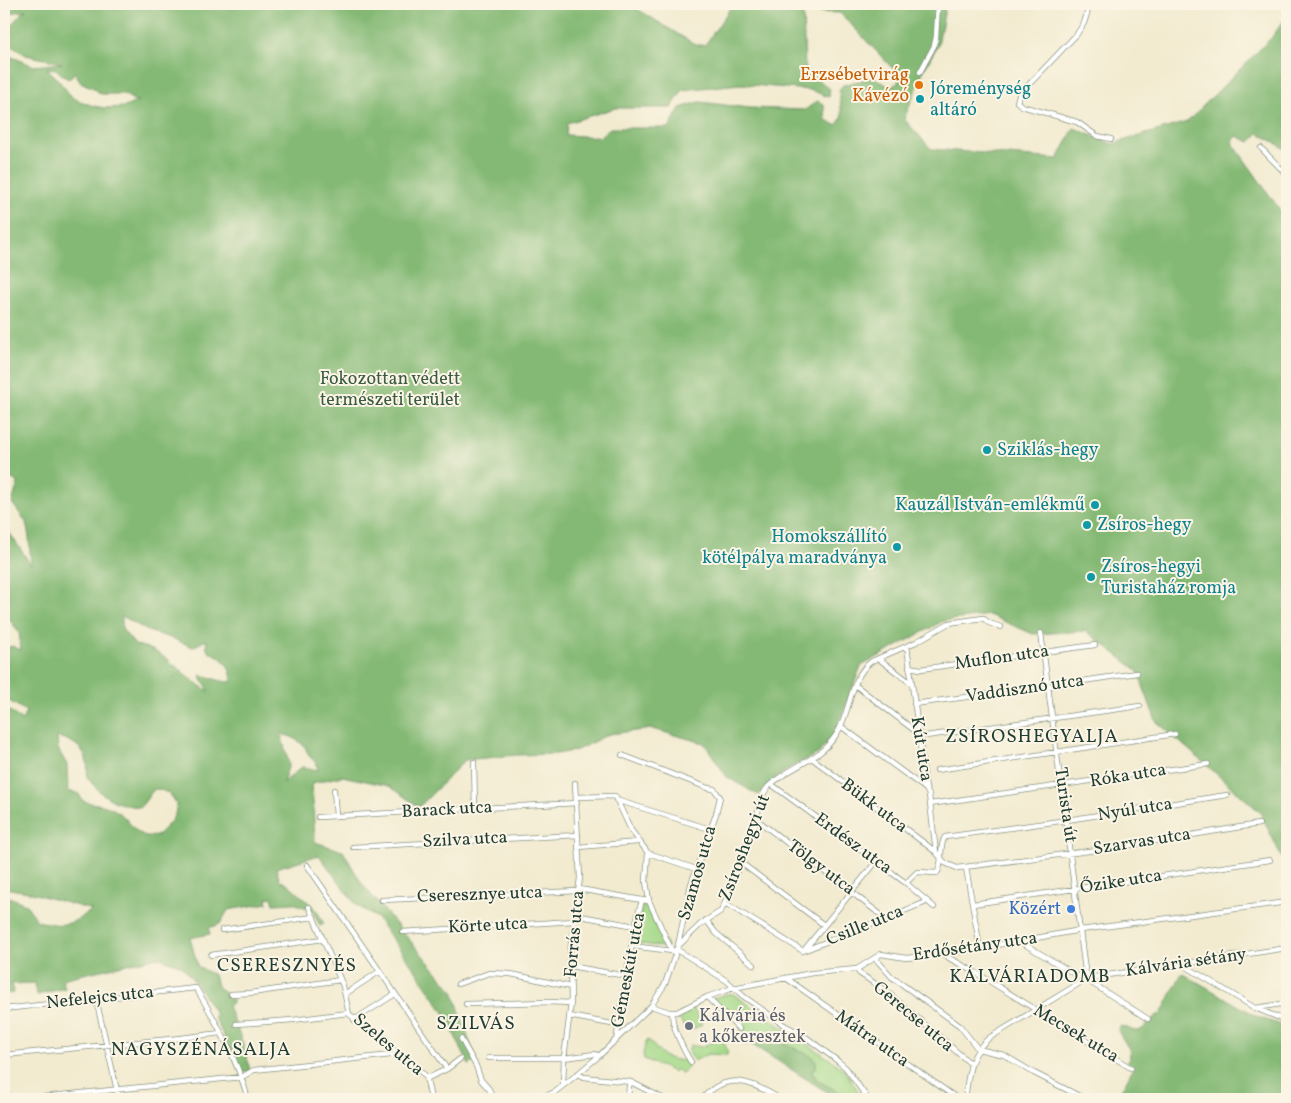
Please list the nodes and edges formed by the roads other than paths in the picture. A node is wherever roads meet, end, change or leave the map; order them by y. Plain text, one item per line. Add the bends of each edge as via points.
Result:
1 (938, 4) edge
2 (1090, 4) edge
3 (1226, 4) edge
4 (1230, 4) edge
5 (920, 72) dead end
6 (1111, 139) dead end
7 (1261, 148) dead end
8 (1286, 171) edge
9 (1001, 628) dead end
10 (1041, 633) dead end
11 (909, 645) junction
12 (1095, 645) dead end
13 (1044, 652) junction
14 (879, 659) junction
15 (909, 666) junction
16 (1136, 673) dead end
17 (911, 683) junction
18 (855, 686) junction
19 (1049, 686) junction
20 (914, 704) junction
21 (1140, 706) dead end
22 (1053, 719) junction
23 (842, 727) junction
24 (1175, 734) dead end
25 (918, 736) junction
26 (1057, 752) junction
27 (622, 755) dead end
28 (813, 759) junction
29 (474, 762) dead end
30 (1208, 764) dead end
31 (937, 770) dead end
32 (575, 783) dead end
33 (771, 784) junction
34 (1062, 786) junction
35 (926, 789) junction
36 (334, 790) dead end
37 (1227, 795) dead end
38 (616, 798) junction
39 (576, 800) junction
40 (930, 804) junction
41 (475, 808) junction
42 (336, 816) junction
43 (318, 817) dead end
44 (756, 819) junction
45 (1067, 820) junction
46 (1258, 824) dead end
47 (710, 829) junction
48 (578, 835) junction
49 (638, 842) junction
50 (578, 846) junction
51 (354, 847) dead end
52 (936, 852) junction
53 (648, 853) junction
54 (1071, 853) junction
55 (940, 857) junction
56 (1270, 860) dead end
57 (740, 862) junction
58 (876, 862) junction
59 (307, 865) dead end
60 (966, 868) junction
61 (696, 870) junction
62 (906, 883) junction
63 (1076, 889) junction
64 (579, 890) junction
65 (852, 891) junction
66 (382, 900) dead end
67 (642, 900) junction
68 (649, 900) junction
69 (926, 900) junction
70 (1287, 902) edge
71 (725, 903) junction
72 (973, 904) junction
73 (309, 907) dead end
74 (934, 907) dead end
75 (575, 915) junction
76 (314, 917) junction
77 (885, 918) junction
78 (706, 920) junction
79 (574, 921) junction
80 (635, 926) junction
81 (824, 926) junction
82 (222, 930) dead end
83 (1081, 930) junction
84 (402, 932) dead end
85 (323, 939) junction
86 (1018, 941) junction
87 (632, 946) junction
88 (980, 948) junction
89 (1287, 948) edge
90 (675, 950) junction
91 (803, 951) junction
92 (946, 954) junction
93 (210, 955) dead end
94 (874, 958) junction
95 (1182, 964) junction
96 (754, 965) dead end
97 (570, 966) junction
98 (857, 969) junction
99 (380, 971) junction
100 (626, 976) junction
101 (786, 978) junction
102 (1087, 979) junction
103 (340, 980) junction
104 (458, 984) dead end
105 (571, 987) junction
106 (733, 988) junction
107 (231, 994) dead end
108 (345, 994) junction
109 (395, 994) junction
110 (707, 997) junction
111 (96, 999) junction
112 (571, 1003) junction
113 (1287, 1003) edge
114 (466, 1004) dead end
115 (651, 1006) junction
116 (1255, 1008) junction
117 (4, 1009) edge
118 (1037, 1010) junction
119 (672, 1012) junction
120 (348, 1013) junction
121 (569, 1016) junction
122 (1148, 1019) dead end
123 (354, 1020) junction
124 (1287, 1021) edge
125 (236, 1024) dead end
126 (617, 1025) junction
127 (739, 1029) dead end
128 (221, 1033) junction
129 (461, 1039) dead end
130 (616, 1041) junction
131 (107, 1044) junction
132 (978, 1049) junction
133 (4, 1054) edge
134 (400, 1054) junction
135 (599, 1056) junction
136 (488, 1058) dead end
137 (564, 1058) junction
138 (460, 1059) dead end
139 (691, 1062) dead end
140 (971, 1064) junction
141 (1131, 1068) dead end
142 (447, 1069) junction
143 (4, 1074) edge
144 (577, 1074) junction
145 (242, 1077) junction
146 (428, 1078) junction
147 (631, 1082) junction
148 (4, 1084) edge
149 (564, 1085) junction
150 (117, 1090) junction
151 (7, 1099) edge
152 (22, 1099) edge
153 (119, 1099) edge
154 (248, 1099) edge
155 (431, 1099) edge
156 (493, 1099) edge
157 (537, 1099) edge
158 (628, 1099) edge
159 (664, 1099) edge
160 (702, 1099) edge
161 (780, 1099) edge
162 (868, 1099) edge
163 (958, 1099) edge
164 (966, 1099) edge
165 (1085, 1099) edge

1 - 5 street via 934,46
2 - 6 street via 1077,34 1019,95 1017,102 1077,122 1097,136
3 - 4 street
7 - 8 street
9 - 11 street, Zsíroshegyi út via 983,618 951,622
10 - 13 street, Turista út
11 - 14 street, Zsíroshegyi út
11 - 15 street, Kút utca
12 - 13 street, Muflon utca
13 - 15 street, Muflon utca via 921,669
13 - 19 street, Turista út
14 - 17 street
14 - 18 street, Zsíroshegyi út via 865,667
15 - 17 street, Kút utca
16 - 19 street, Vaddisznó utca
17 - 20 street, Kút utca
18 - 23 street, Zsíroshegyi út
18 - 25 street
19 - 20 street, Vaddisznó utca
19 - 22 street, Turista út
20 - 25 street, Kút utca
21 - 22 street
22 - 25 street
22 - 26 street, Turista út
23 - 28 street, Zsíroshegyi út via 830,745
23 - 35 street
24 - 26 street
25 - 35 street, Kút utca
26 - 31 street
26 - 34 street, Turista út
27 - 47 street, Szamos utca via 714,788 720,801
28 - 33 street, Zsíroshegyi út via 792,768
28 - 52 street, Bükk utca
29 - 41 street
30 - 34 street, Róka utca
32 - 39 street, Forrás utca
33 - 44 street, Zsíroshegyi út via 762,796
33 - 58 street, Erdész utca
34 - 40 street, Róka utca
34 - 45 street, Turista út
35 - 40 street, Kút utca
36 - 42 street
37 - 45 street, Nyúl utca
38 - 39 street, Barack utca
38 - 47 street, Barack utca
38 - 49 street
39 - 41 street, Barack utca
39 - 48 street, Forrás utca
40 - 52 street, Kút utca
41 - 42 street, Barack utca
42 - 43 street, Barack utca
44 - 57 street, Zsíroshegyi út
44 - 65 street, Tölgy utca
45 - 54 street, Turista út
45 - 55 street, Nyúl utca via 945,837
46 - 54 street, Szarvas utca
47 - 61 street, Szamos utca
48 - 50 street, Forrás utca
48 - 51 street, Szilva utca
49 - 50 street
49 - 53 street
50 - 64 street, Forrás utca
52 - 55 street, Bükk utca
53 - 61 street
53 - 68 street, Gémeskút utca via 646,881
54 - 60 street, Szarvas utca
54 - 63 street, Turista út
55 - 60 street via 949,866
55 - 62 street via 941,868 937,873 917,872
56 - 63 street, Őzike utca
57 - 71 street, Zsíroshegyi út
57 - 81 street
58 - 62 street, Erdész utca
58 - 65 street
59 - 99 street
60 - 72 street
61 - 90 street, Szamos utca
62 - 69 street, Erdész utca
63 - 72 street, Őzike utca
63 - 83 street, Turista út
64 - 66 street, Cseresznye utca
64 - 67 street, Cseresznye utca
64 - 75 street, Forrás utca
65 - 77 street, Tölgy utca
65 - 81 street
67 - 68 street, Gémeskút utca
67 - 80 street, Gémeskút utca
68 - 90 street
69 - 74 street, Erdész utca
69 - 77 street, Csille utca
70 - 83 street, Erdősétány utca
71 - 78 street, Zsíroshegyi út via 720,911
71 - 91 street
72 - 88 street
73 - 76 street, Szeles utca
75 - 79 street, Forrás utca
75 - 80 street
76 - 82 street
76 - 85 street, Szeles utca
77 - 91 street, Csille utca
78 - 90 street, Zsíroshegyi út
78 - 96 street via 716,933
79 - 84 street, Körte utca
79 - 97 street, Forrás utca
80 - 87 street, Gémeskút utca
81 - 91 street
83 - 86 street, Erdősétány utca
83 - 102 street, Turista út
85 - 93 street
85 - 103 street, Szeles utca
86 - 88 street, Erdősétány utca
86 - 102 street
87 - 90 street
87 - 100 street, Gémeskút utca
88 - 92 street, Erdősétány utca
89 - 95 street, Kálvária sétány
90 - 106 street
90 - 115 street, Zsíroshegyi út via 664,986
92 - 94 street, Erdősétány utca via 906,958 885,954
92 - 118 street, Mecsek utca
94 - 98 street, Erdősétány utca
94 - 132 street, Gerecse utca via 892,976 960,1026
95 - 102 street, Kálvária sétány
95 - 116 street
97 - 100 street
97 - 105 street, Forrás utca
98 - 101 street, Erdősétány utca
98 - 140 street, Gerecse utca
99 - 108 street
99 - 109 street
100 - 126 street, Gémeskút utca
101 - 106 street, Erdősétány utca
101 - 163 street, Mátra utca
102 - 118 street, Kálvária sétány
102 - 122 street
103 - 107 street
103 - 108 street, Szeles utca
104 - 105 street via 488,973 511,974
105 - 112 street, Forrás utca
106 - 110 street, Erdősétány utca
106 - 162 street via 839,1062
108 - 120 street, Szeles utca
109 - 123 street
109 - 142 street
110 - 119 street, Erdősétány utca
110 - 127 street
111 - 117 street, Nefelejcs utca
111 - 128 street, Nefelejcs utca via 196,988
111 - 131 street
112 - 114 street
112 - 121 street, Forrás utca
113 - 116 street
115 - 119 street
115 - 130 street, Zsíroshegyi út
116 - 124 street
118 - 132 street, Kálvária sétány via 989,1038
118 - 141 street, Mecsek utca
119 - 139 street
120 - 123 street, Szeles utca
120 - 125 street
121 - 126 street
121 - 137 street, Forrás utca
123 - 134 street, Szeles utca
126 - 130 street, Gémeskút utca
128 - 131 street
128 - 145 street
129 - 156 street
130 - 135 street, Zsíroshegyi út
131 - 133 street
131 - 150 street
132 - 140 street, Kálvária sétány
132 - 165 street via 1004,1055
134 - 145 street via 254,1070
134 - 146 street, Szeles utca
135 - 137 street
135 - 144 street, Zsíroshegyi út
136 - 137 street
137 - 149 street, Forrás utca
138 - 142 street
140 - 164 street, Kálvária sétány
142 - 146 street
143 - 148 street
144 - 147 street
144 - 149 street, Zsíroshegyi út
145 - 150 street
145 - 154 street
146 - 155 street, Szeles utca
147 - 158 street
147 - 159 street
148 - 151 street
149 - 157 street, Zsíroshegyi út
150 - 152 street
150 - 153 street
160 - 161 street via 722,1085 744,1081

